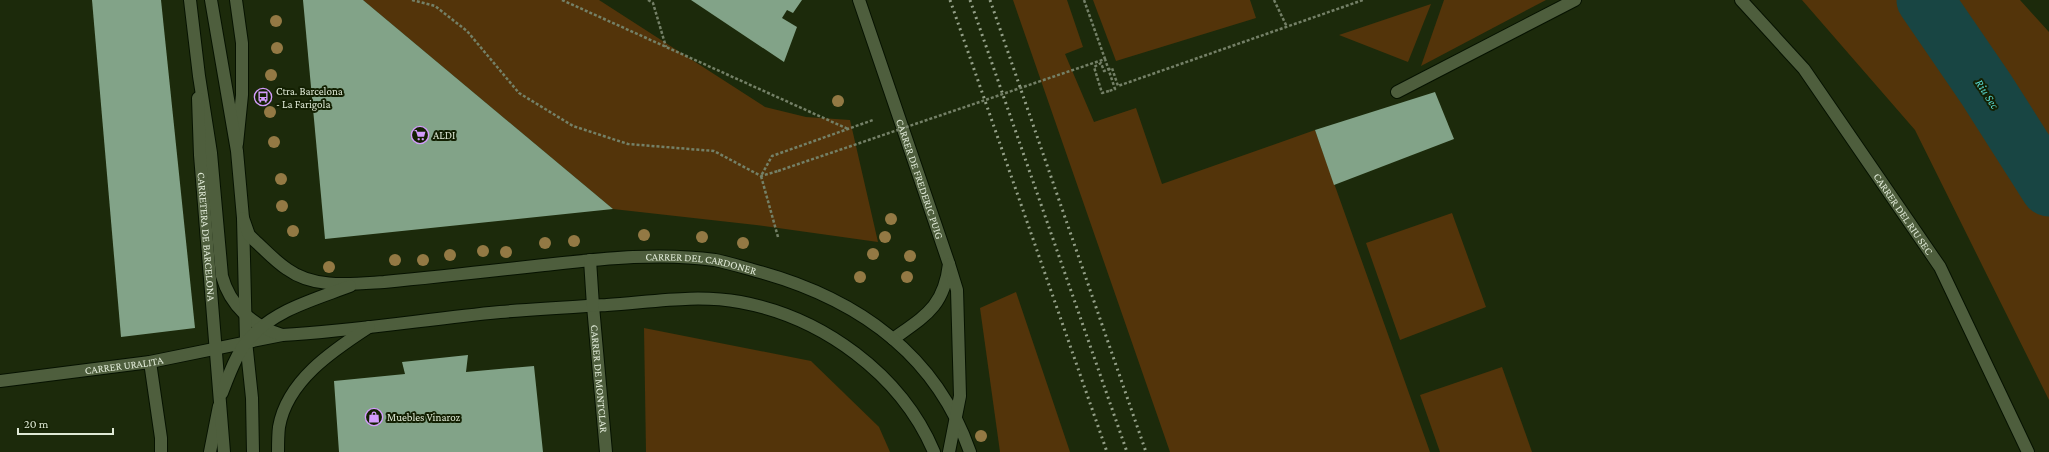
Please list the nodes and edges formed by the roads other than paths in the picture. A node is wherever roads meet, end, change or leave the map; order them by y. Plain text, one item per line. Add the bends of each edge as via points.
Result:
1 (190, 0) edge
2 (211, 0) edge
3 (236, 0) edge
4 (859, 0) edge
5 (1575, 0) edge
6 (1741, 0) edge
7 (199, 76) junction
8 (1396, 92) dead end
9 (237, 151) junction
10 (243, 218) junction
11 (590, 260) junction
12 (949, 264) junction
13 (355, 284) junction
14 (593, 306) junction
15 (246, 317) junction
16 (370, 326) junction
17 (261, 327) junction
18 (282, 335) junction
19 (893, 339) junction
20 (246, 341) junction
21 (216, 348) junction
22 (150, 362) junction
23 (0, 380) edge
24 (221, 397) junction
25 (956, 420) junction
26 (161, 452) edge
27 (210, 452) edge
28 (224, 452) edge
29 (253, 452) edge
30 (278, 452) edge
31 (606, 452) edge
32 (934, 452) edge
33 (948, 452) edge
34 (970, 452) edge
35 (2028, 452) edge

1 - 7 street, CARRETERA DE BARCELONA
2 - 9 street
3 - 9 street via 242,43
4 - 12 street, CARRER DE FREDERIC PUIG
5 - 8 street
6 - 35 street, CARRER DEL RIU SEC via 1804,69 1940,267
7 - 15 street, CARRETERA DE BARCELONA via 211,153 222,276 228,292
7 - 21 street, CARRETERA DE BARCELONA via 197,115
9 - 10 street
10 - 13 street, CARRER DEL CARDONER via 249,235 288,270 315,282
10 - 15 street
11 - 13 street, CARRER DEL CARDONER
11 - 14 street, CARRER DE MONTCLAR
11 - 19 street, CARRER DEL CARDONER via 636,257 707,260 737,265 812,289 850,308
12 - 19 street, CARRER DE FREDERIC PUIG via 947,282 940,299 925,316
12 - 25 street via 957,290 960,396
13 - 17 street, CARRER DEL CARDONER via 288,310
14 - 16 street via 500,312
14 - 31 street, CARRER DE MONTCLAR
14 - 32 street via 678,298 708,298 740,302 779,312 810,324 836,339 891,386 915,417
15 - 17 street
15 - 20 street
16 - 18 street
16 - 30 street via 335,349 301,382 279,427
17 - 18 street
17 - 20 street, CARRER DEL CARDONER
18 - 20 street, CARRER URALITA
19 - 25 street, CARRER DEL CARDONER via 942,393
20 - 21 street, CARRER URALITA
20 - 24 street
20 - 29 street via 252,398
21 - 22 street, CARRER URALITA
21 - 24 street, CARRETERA DE BARCELONA
22 - 23 street, CARRER URALITA
22 - 26 street
24 - 27 street, CARRETERA DE BARCELONA
24 - 28 street, CARRETERA DE BARCELONA
25 - 33 street
25 - 34 street, CARRER DEL CARDONER

